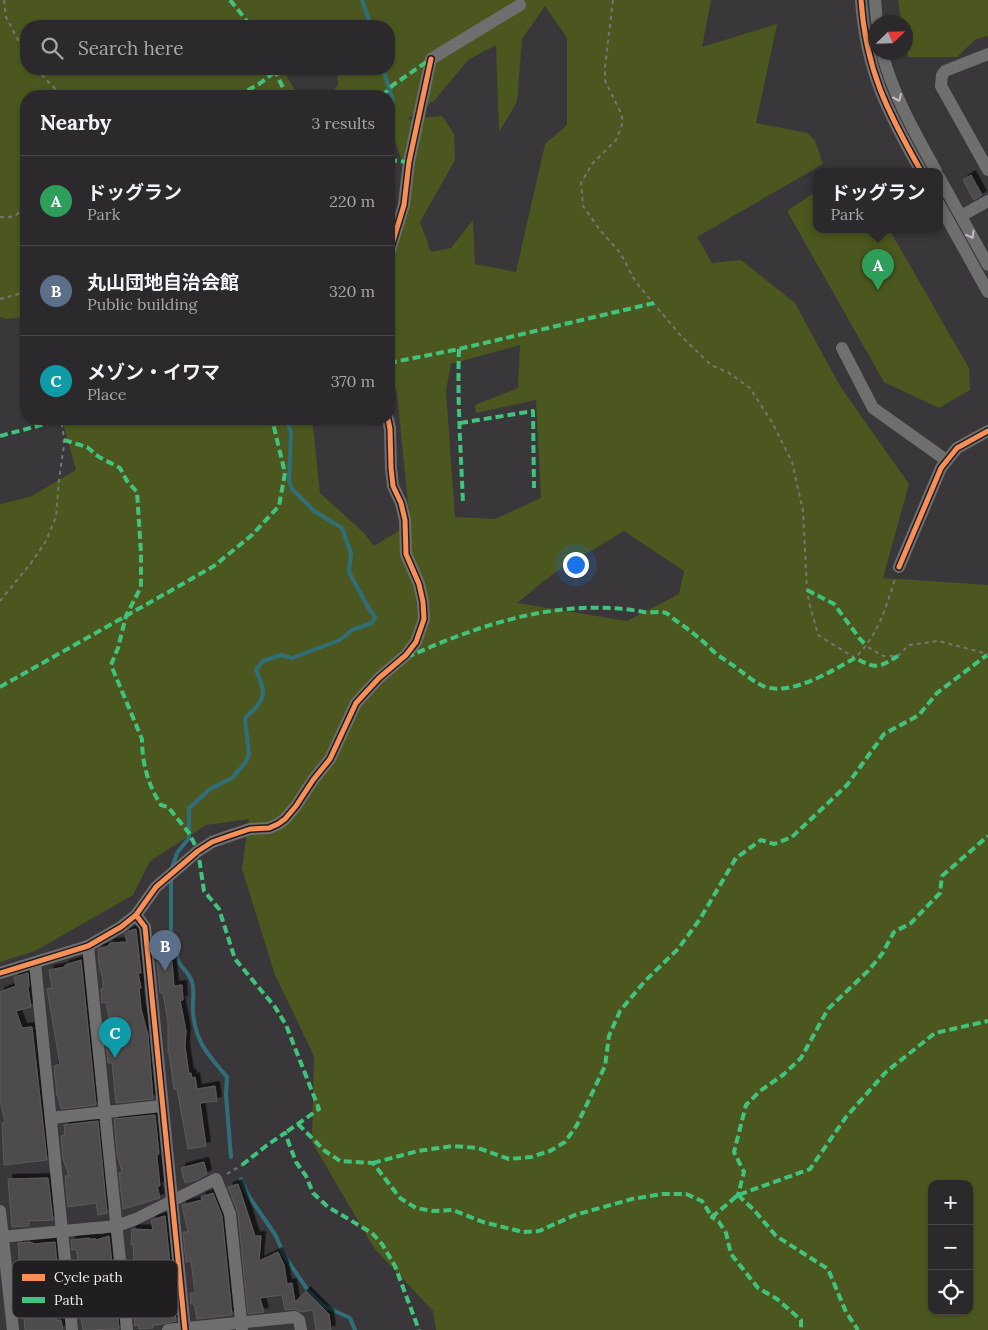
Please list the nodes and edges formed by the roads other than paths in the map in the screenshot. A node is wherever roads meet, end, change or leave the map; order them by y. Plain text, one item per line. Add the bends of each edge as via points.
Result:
1 (862, 0) edge
2 (875, 0) edge
3 (520, 5) dead end
4 (876, 15) edge
5 (988, 54) edge
6 (884, 60) edge
7 (919, 168) edge
8 (934, 168) edge
9 (988, 170) edge
10 (943, 184) edge
11 (988, 201) edge
12 (943, 211) edge
13 (961, 216) junction
14 (395, 234) edge
15 (988, 265) edge
16 (988, 292) edge
17 (842, 348) dead end
18 (389, 425) edge
19 (988, 431) edge
20 (946, 460) junction
21 (899, 567) road end
22 (136, 915) junction
23 (88, 946) junction
24 (35, 963) junction
25 (0, 973) edge
26 (162, 1106) junction
27 (105, 1113) junction
28 (51, 1118) junction
29 (172, 1202) junction
30 (0, 1212) edge
31 (117, 1226) junction
32 (62, 1232) junction
33 (2, 1237) edge
34 (65, 1260) edge
35 (120, 1260) edge
36 (178, 1260) edge
37 (178, 1261) edge
38 (242, 1326) edge
39 (185, 1329) edge
40 (13, 1330) edge
41 (168, 1330) edge
42 (301, 1330) edge

1 - 7 street via 863,26 874,74 896,126
2 - 4 street
3 - 14 street via 431,59 404,205
5 - 9 street via 945,71 941,86
6 -> 8 street via 908,120
10 - 13 street
11 - 13 street
12 - 16 street
13 -> 15 street
17 - 20 street via 873,408
18 - 22 street via 393,486 401,503 406,554 423,602 424,619 416,642 356,703 330,759 285,819 269,828 250,829 212,842 198,851 158,886
19 - 20 street via 957,448
20 - 21 street via 933,483
22 - 23 street
22 - 26 street via 145,927
23 - 24 street
23 - 27 street
24 - 25 street
24 - 28 street
26 - 27 street
26 - 29 street
27 - 28 street
27 - 31 street
28 - 32 street
29 - 31 street
29 - 36 street
29 - 38 street via 216,1180 230,1214
30 - 33 street
31 - 32 street
31 - 35 street
32 - 33 street
32 - 34 street
33 - 40 street
37 - 39 street
38 - 39 street
38 - 42 street via 295,1317
39 - 41 street

